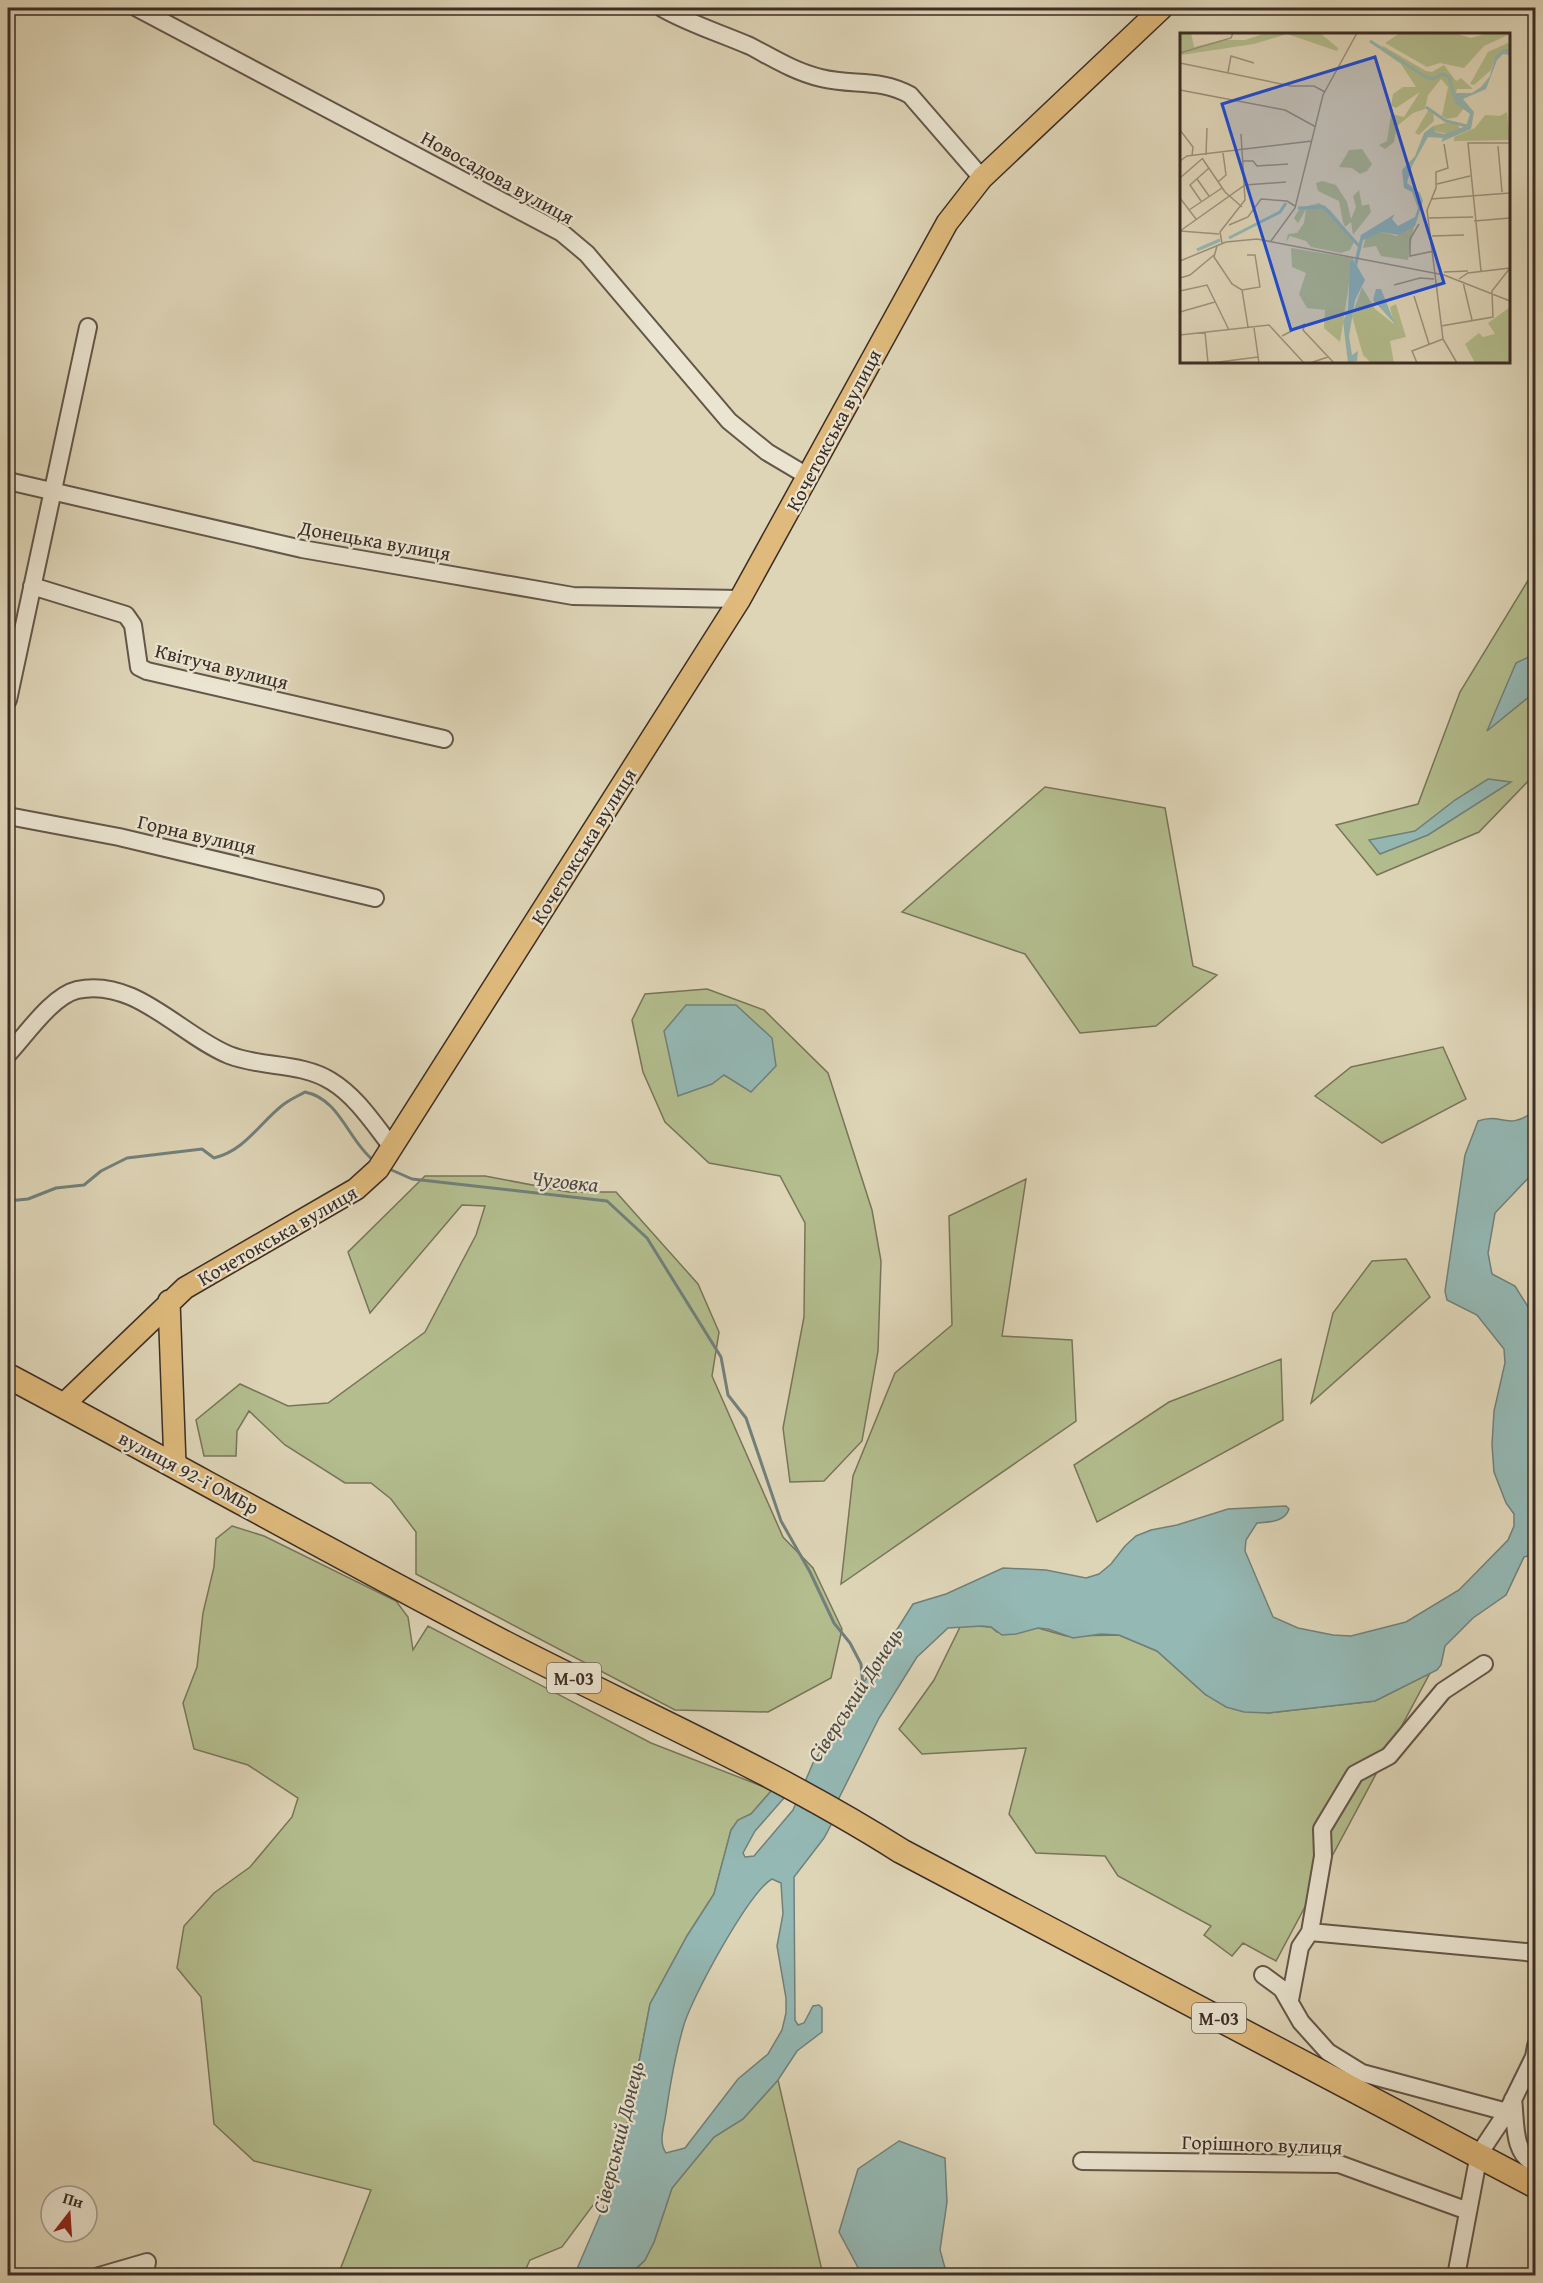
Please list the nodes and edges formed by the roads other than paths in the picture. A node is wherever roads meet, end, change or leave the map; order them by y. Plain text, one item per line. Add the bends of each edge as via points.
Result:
1 (137, 8) edge
2 (662, 8) edge
3 (1162, 8) edge
4 (982, 178) junction
5 (88, 327) dead end
6 (809, 477) junction
7 (8, 482) edge
8 (52, 491) junction
9 (32, 586) junction
10 (740, 599) junction
11 (8, 700) edge
12 (444, 739) dead end
13 (8, 816) edge
14 (375, 898) dead end
15 (8, 1054) edge
16 (385, 1159) junction
17 (169, 1301) junction
18 (8, 1376) edge
19 (63, 1405) junction
20 (176, 1465) junction
21 (1484, 1664) dead end
22 (1310, 1932) junction
23 (1536, 1953) edge
24 (1263, 1975) dead end
25 (1290, 2000) junction
26 (1536, 2046) edge
27 (1510, 2106) junction
28 (1479, 2154) junction
29 (1082, 2161) dead end
30 (1536, 2164) edge
31 (1536, 2186) edge
32 (1468, 2211) junction
33 (145, 2269) edge
34 (99, 2276) edge
35 (1456, 2276) edge

1 - 6 street, Новосадова вулиця via 562,233 587,254 729,421 767,452
2 - 4 street via 791,68 822,78 898,88 910,95
3 - 4 main road, Кочетокська вулиця
4 - 6 main road, Кочетокська вулиця via 931,251
5 - 8 street
6 - 10 main road, Кочетокська вулиця
7 - 8 street, Донецька вулиця
8 - 9 street
8 - 10 street, Донецька вулиця via 302,549 573,596
9 - 11 street
9 - 12 street, Квітуча вулиця via 126,615 133,625 139,667 147,671
10 - 16 main road, Кочетокська вулиця
13 - 14 street, Горна вулиця via 119,837
15 - 16 street via 59,998 93,988 114,991 145,1004 230,1055 328,1079 345,1091
16 - 17 main road, Кочетокська вулиця via 356,1189
17 - 19 main road, Кочетокська вулиця
17 - 20 main road
18 - 19 highway, вулиця 92-ї ОМБр / М-03
19 - 20 highway, вулиця 92-ї ОМБр / М-03
20 - 28 highway, вулиця 92-ї ОМБр / М-03 via 513,1647 850,1818 901,1851
21 - 22 street via 1443,1691 1389,1756 1355,1774 1322,1829 1323,1856
22 - 23 street
22 - 25 street via 1300,1947
24 - 25 street
25 - 27 street via 1301,2022 1328,2052 1362,2073
26 - 27 street
27 - 28 street
27 - 30 street via 1520,2152 1525,2160
28 - 31 highway, М-03
28 - 32 street
29 - 32 street, Горішного вулиця via 1339,2164
32 - 35 street
33 - 34 street

